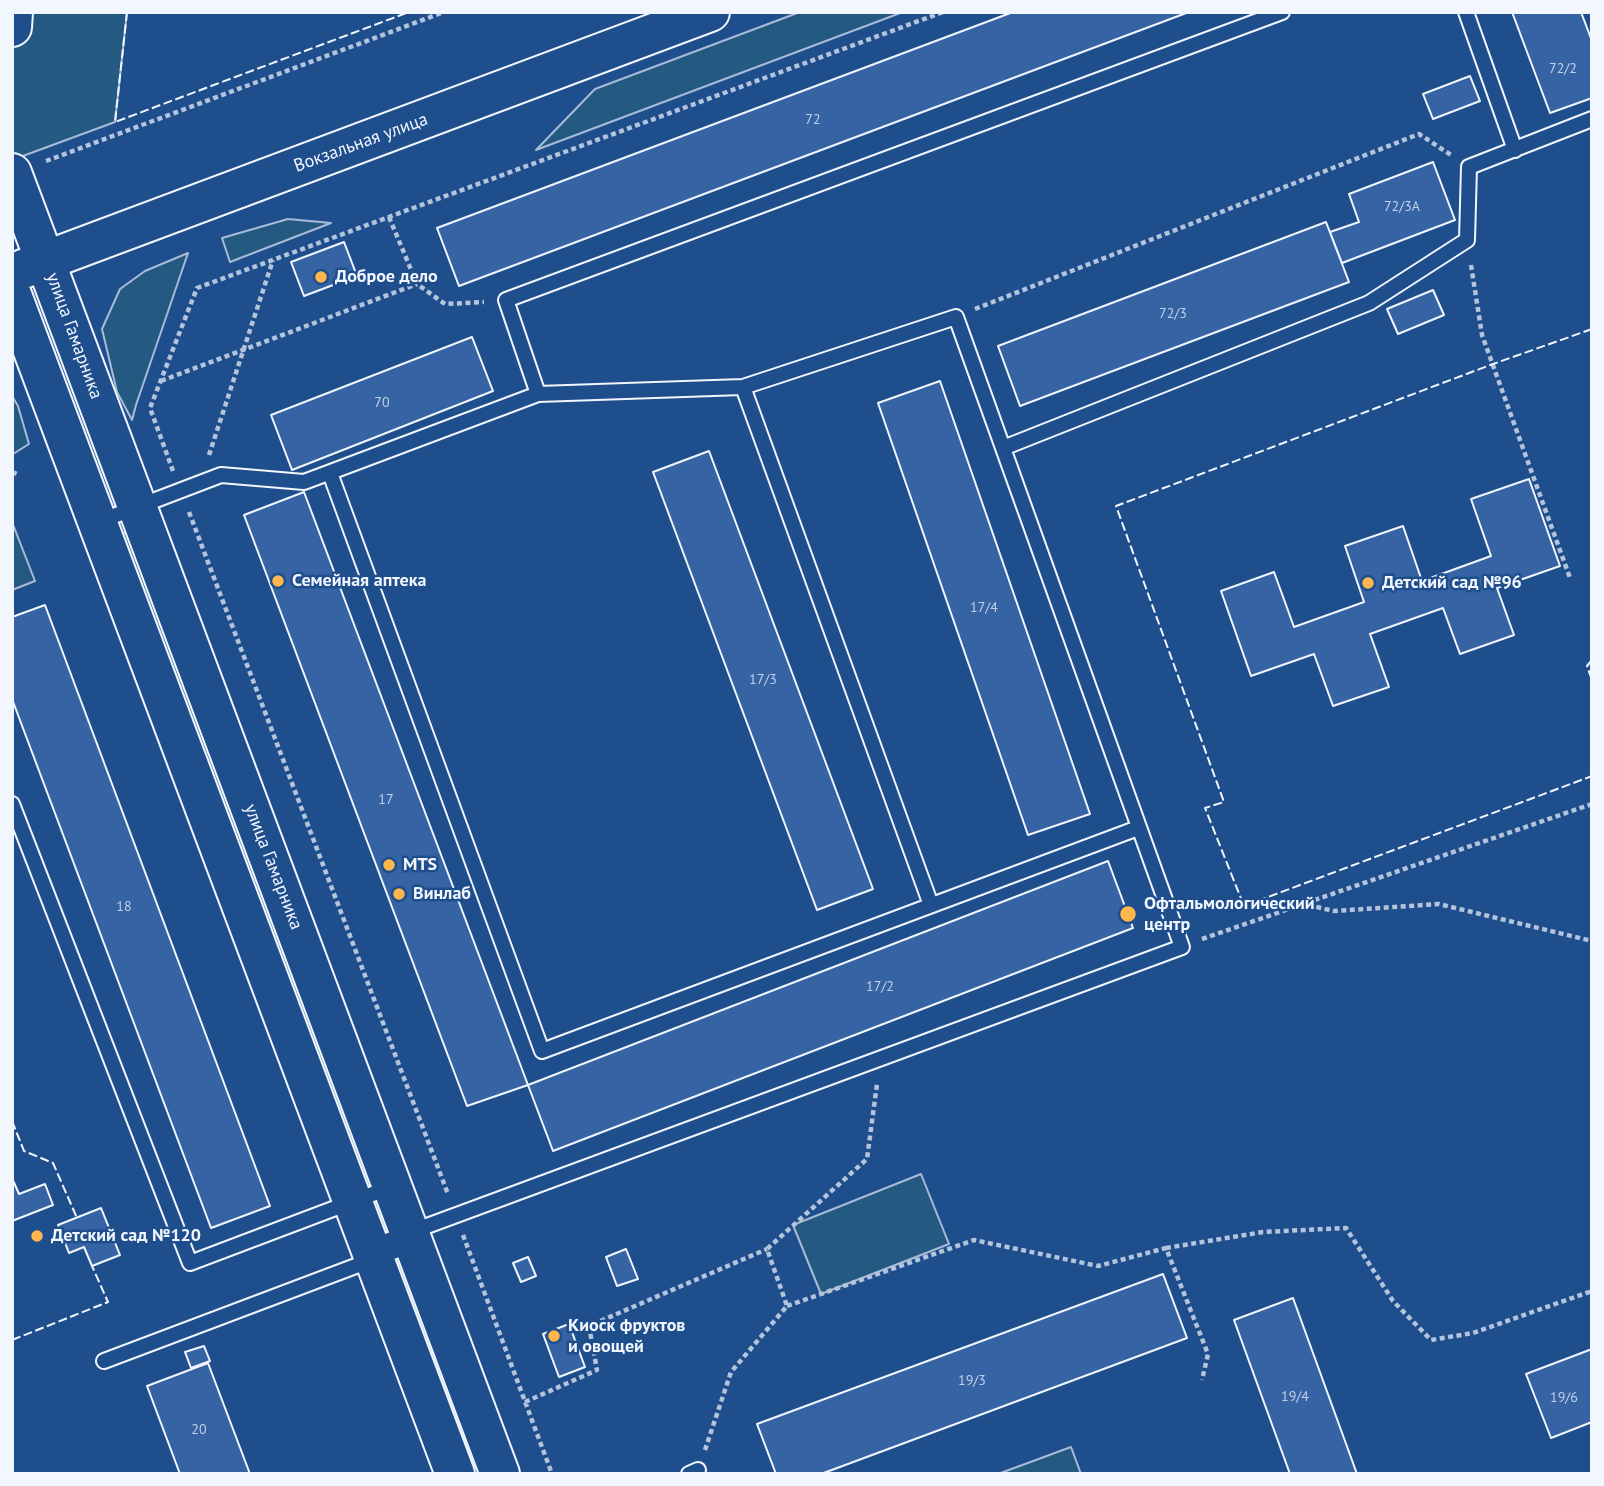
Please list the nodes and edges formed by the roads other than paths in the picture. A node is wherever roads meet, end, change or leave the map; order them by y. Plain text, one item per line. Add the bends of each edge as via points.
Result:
1 (13, 12) edge
2 (710, 12) edge
3 (1282, 12) edge
4 (1466, 12) edge
5 (12, 27) edge
6 (1592, 119) edge
7 (1515, 150) junction
8 (29, 167) edge
9 (29, 267) edge
10 (12, 296) edge
11 (743, 387) junction
12 (538, 394) junction
13 (1003, 448) junction
14 (330, 473) junction
15 (138, 507) junction
16 (98, 522) junction
17 (12, 804) edge
18 (1138, 828) junction
19 (932, 905) junction
20 (392, 1187) junction
21 (354, 1200) junction
22 (412, 1238) junction
23 (372, 1253) junction
24 (104, 1361) dead end
25 (455, 1474) edge
26 (500, 1474) edge

1 - 5 street
2 - 9 street, Вокзальная улица
3 - 12 lane via 506,300
4 - 7 lane
6 - 7 lane
7 - 13 lane via 1469,167 1467,240 1369,303
8 - 9 street, улица Гамарника
9 - 15 street, улица Гамарника
10 - 16 street
11 - 12 lane
11 - 13 lane via 956,317
11 - 19 lane
12 - 14 lane
13 - 18 lane
14 - 15 lane via 304,482 221,475
14 - 19 lane via 542,1051
15 - 16 lane
15 - 20 street, улица Гамарника
16 - 21 street
17 - 21 lane via 190,1263
18 - 19 lane
18 - 22 lane via 1182,947 456,1215
20 - 21 lane
20 - 22 street, улица Гамарника
21 - 23 street
22 - 23 lane
22 - 26 street, улица Гамарника
23 - 24 lane
23 - 25 street

